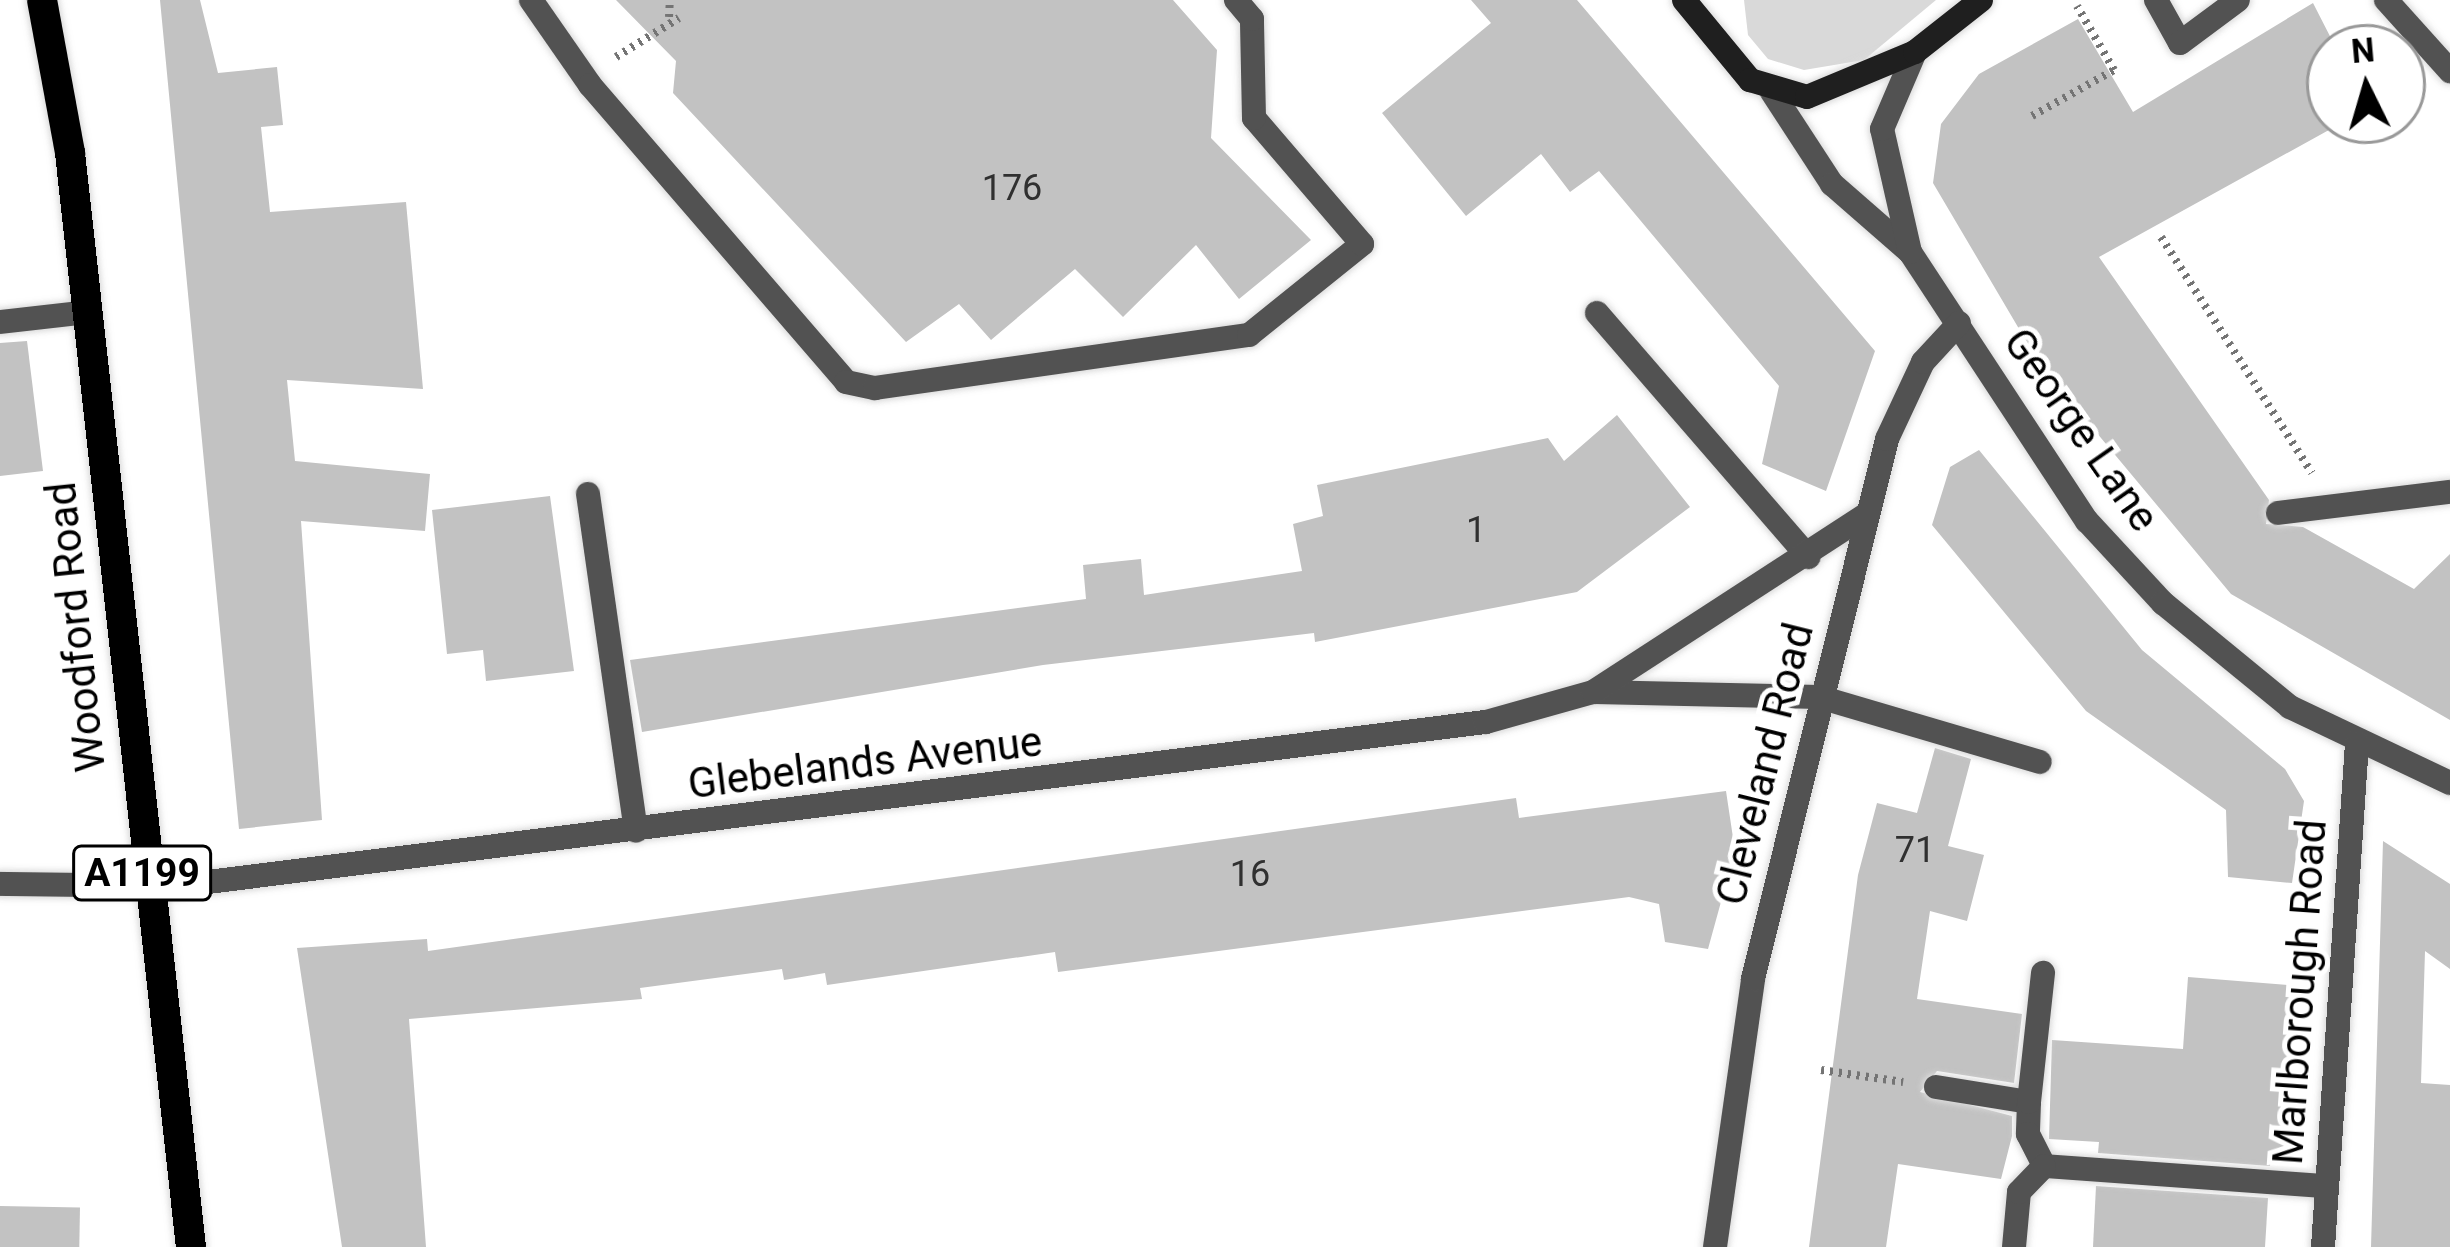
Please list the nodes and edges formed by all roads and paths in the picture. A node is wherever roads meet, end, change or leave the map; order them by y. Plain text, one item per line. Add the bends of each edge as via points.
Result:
1 (42, 0) edge
2 (531, 0) edge
3 (670, 0) edge
4 (1236, 0) edge
5 (1980, 0) edge
6 (2156, 0) edge
7 (2238, 0) edge
8 (2386, 0) edge
9 (1693, 5) edge
10 (2077, 6) dead end
11 (1915, 52) junction
12 (610, 62) dead end
13 (2450, 71) edge
14 (1772, 92) junction
15 (2032, 116) dead end
16 (2161, 237) dead end
17 (1910, 252) junction
18 (88, 312) junction
19 (1597, 313) dead end
20 (0, 322) edge
21 (1958, 323) junction
22 (2450, 492) edge
23 (588, 494) dead end
24 (2332, 504) junction
25 (2278, 513) dead end
26 (1867, 514) junction
27 (1808, 557) junction
28 (1592, 692) junction
29 (1819, 697) junction
30 (2357, 743) junction
31 (2040, 762) dead end
32 (2450, 783) edge
33 (636, 831) junction
34 (0, 884) edge
35 (143, 885) junction
36 (2043, 973) dead end
37 (1821, 1070) dead end
38 (1936, 1087) joint
39 (2030, 1102) junction
40 (2044, 1166) junction
41 (2325, 1186) junction
42 (190, 1247) edge
43 (1715, 1247) edge
44 (2014, 1247) edge
45 (2323, 1247) edge

1 - 18 main road, Woodford Road / A1199
2 - 4 street via 590,85 846,382 875,388 1249,335 1362,244 1254,118 1252,19
3 - 12 path via 674,18
5 - 11 main road
6 - 7 street via 2180,43
8 - 13 street
9 - 14 main road
10 - 15 path via 2114,70
11 - 14 main road via 1840,91
11 - 17 street, George Lane via 1882,129
14 - 17 street, George Lane via 1832,184
16 - 24 path
17 - 21 street, George Lane
18 - 20 street
18 - 35 main road, Woodford Road / A1199
19 - 27 street
21 - 26 street, Cleveland Road via 1905,397
21 - 30 street, George Lane via 2086,520 2163,603 2217,656
22 - 24 street
23 - 33 street
24 - 25 street
26 - 27 street, Glebelands Avenue
26 - 29 street, Cleveland Road
27 - 28 street, Glebelands Avenue
28 - 29 street, Glebelands Avenue
28 - 33 street, Glebelands Avenue via 1486,722
29 - 31 street, Glebelands Avenue
29 - 43 street, Cleveland Road via 1753,979
30 - 32 street, George Lane
30 - 41 street, Marlborough Road
33 - 35 street, Glebelands Avenue
34 - 35 street, Glebelands Avenue
35 - 42 main road, Woodford Road / A1199
36 - 39 street
37 - 38 path
38 - 39 street
39 - 40 street via 2028,1134
40 - 41 street
40 - 44 street via 2019,1192
41 - 45 street, Marlborough Road

